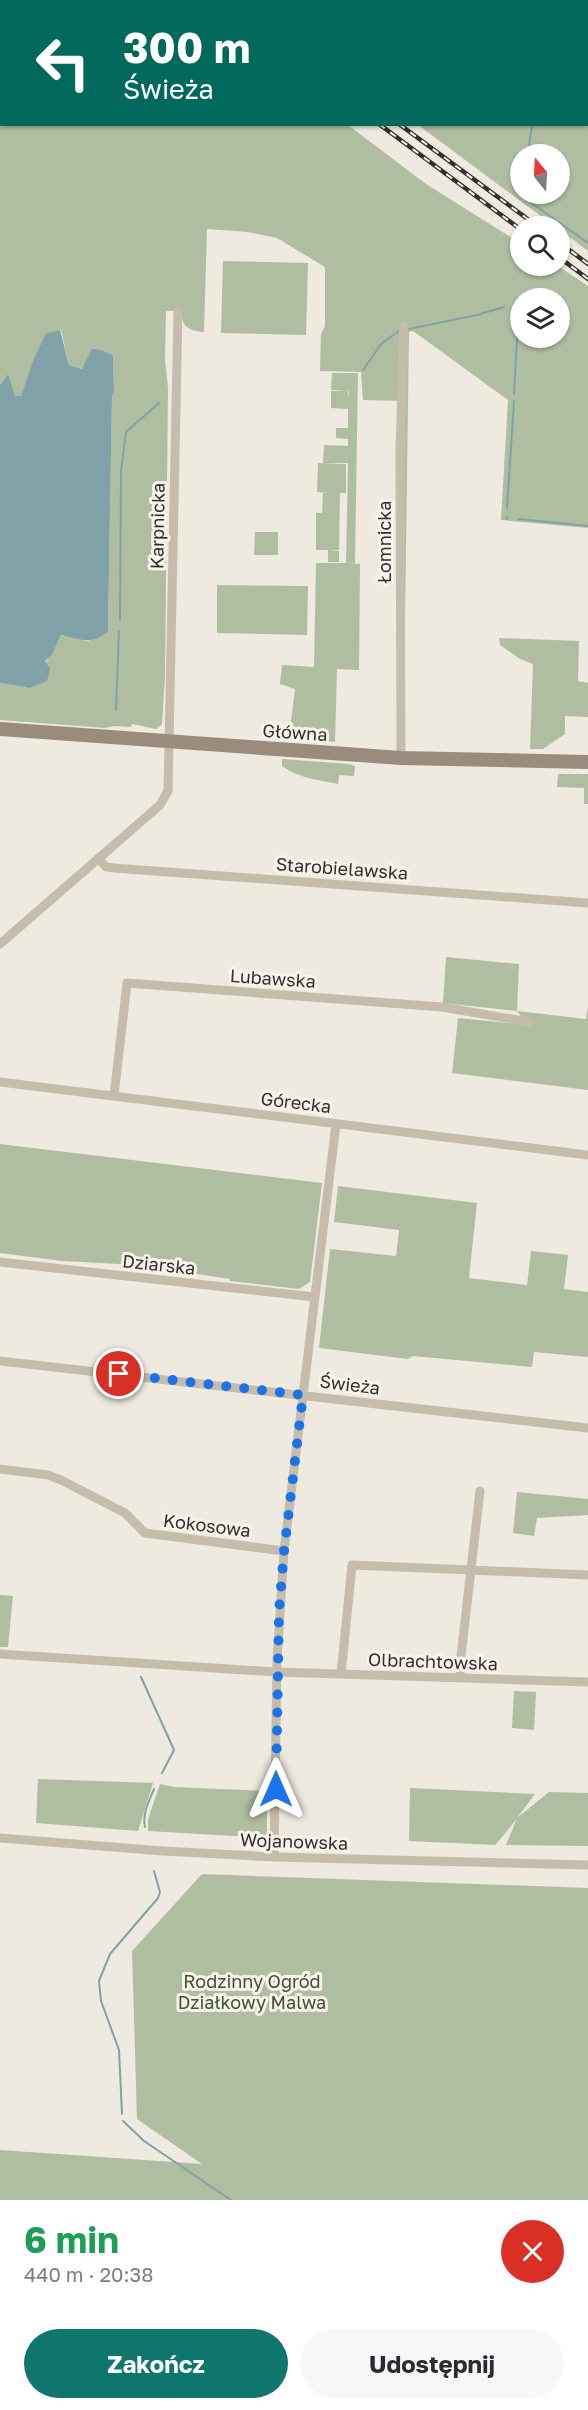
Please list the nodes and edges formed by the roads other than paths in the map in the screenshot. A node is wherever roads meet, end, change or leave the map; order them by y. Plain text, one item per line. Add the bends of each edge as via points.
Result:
1 (178, 311) dead end
2 (404, 326) dead end
3 (0, 729) edge
4 (170, 741) junction
5 (401, 758) junction
6 (588, 762) edge
7 (98, 858) junction
8 (588, 903) edge
9 (0, 944) edge
10 (529, 1022) dead end
11 (0, 1082) edge
12 (114, 1096) junction
13 (336, 1124) junction
14 (588, 1155) edge
15 (0, 1262) edge
16 (315, 1297) junction
17 (0, 1361) edge
18 (303, 1395) junction
19 (588, 1428) edge
20 (0, 1469) edge
21 (480, 1491) dead end
22 (284, 1551) junction
23 (471, 1571) junction
24 (588, 1575) edge
25 (0, 1654) edge
26 (277, 1672) junction
27 (341, 1674) junction
28 (460, 1678) junction
29 (588, 1682) edge
30 (0, 1838) edge
31 (274, 1857) junction
32 (588, 1865) edge

1 - 4 street, Karpnicka
2 - 5 street, Łomnicka via 400,449
3 - 4 street, Główna
4 - 5 street, Główna
4 - 7 street, Karpnicka via 170,781 165,799
5 - 6 street, Główna
7 - 8 street, Starobielawska via 106,867 114,868
7 - 9 street, Karpnicka
10 - 12 street, Lubawska via 442,1007 127,983
11 - 12 street, Górecka
12 - 13 street, Górecka
13 - 14 street, Górecka
13 - 16 street
15 - 16 street, Dziarska
16 - 18 street
17 - 18 street, Świeża
18 - 19 street, Świeża
18 - 22 street
20 - 22 street, Kokosowa via 48,1474 62,1480 125,1513 151,1535
21 - 23 street
22 - 26 street
23 - 24 street
23 - 27 street via 352,1565
23 - 28 street
25 - 26 street, Olbrachtowska
26 - 27 street, Olbrachtowska
26 - 31 street
27 - 28 street, Olbrachtowska
28 - 29 street, Olbrachtowska
30 - 31 street, Wojanowska
31 - 32 street, Wojanowska

